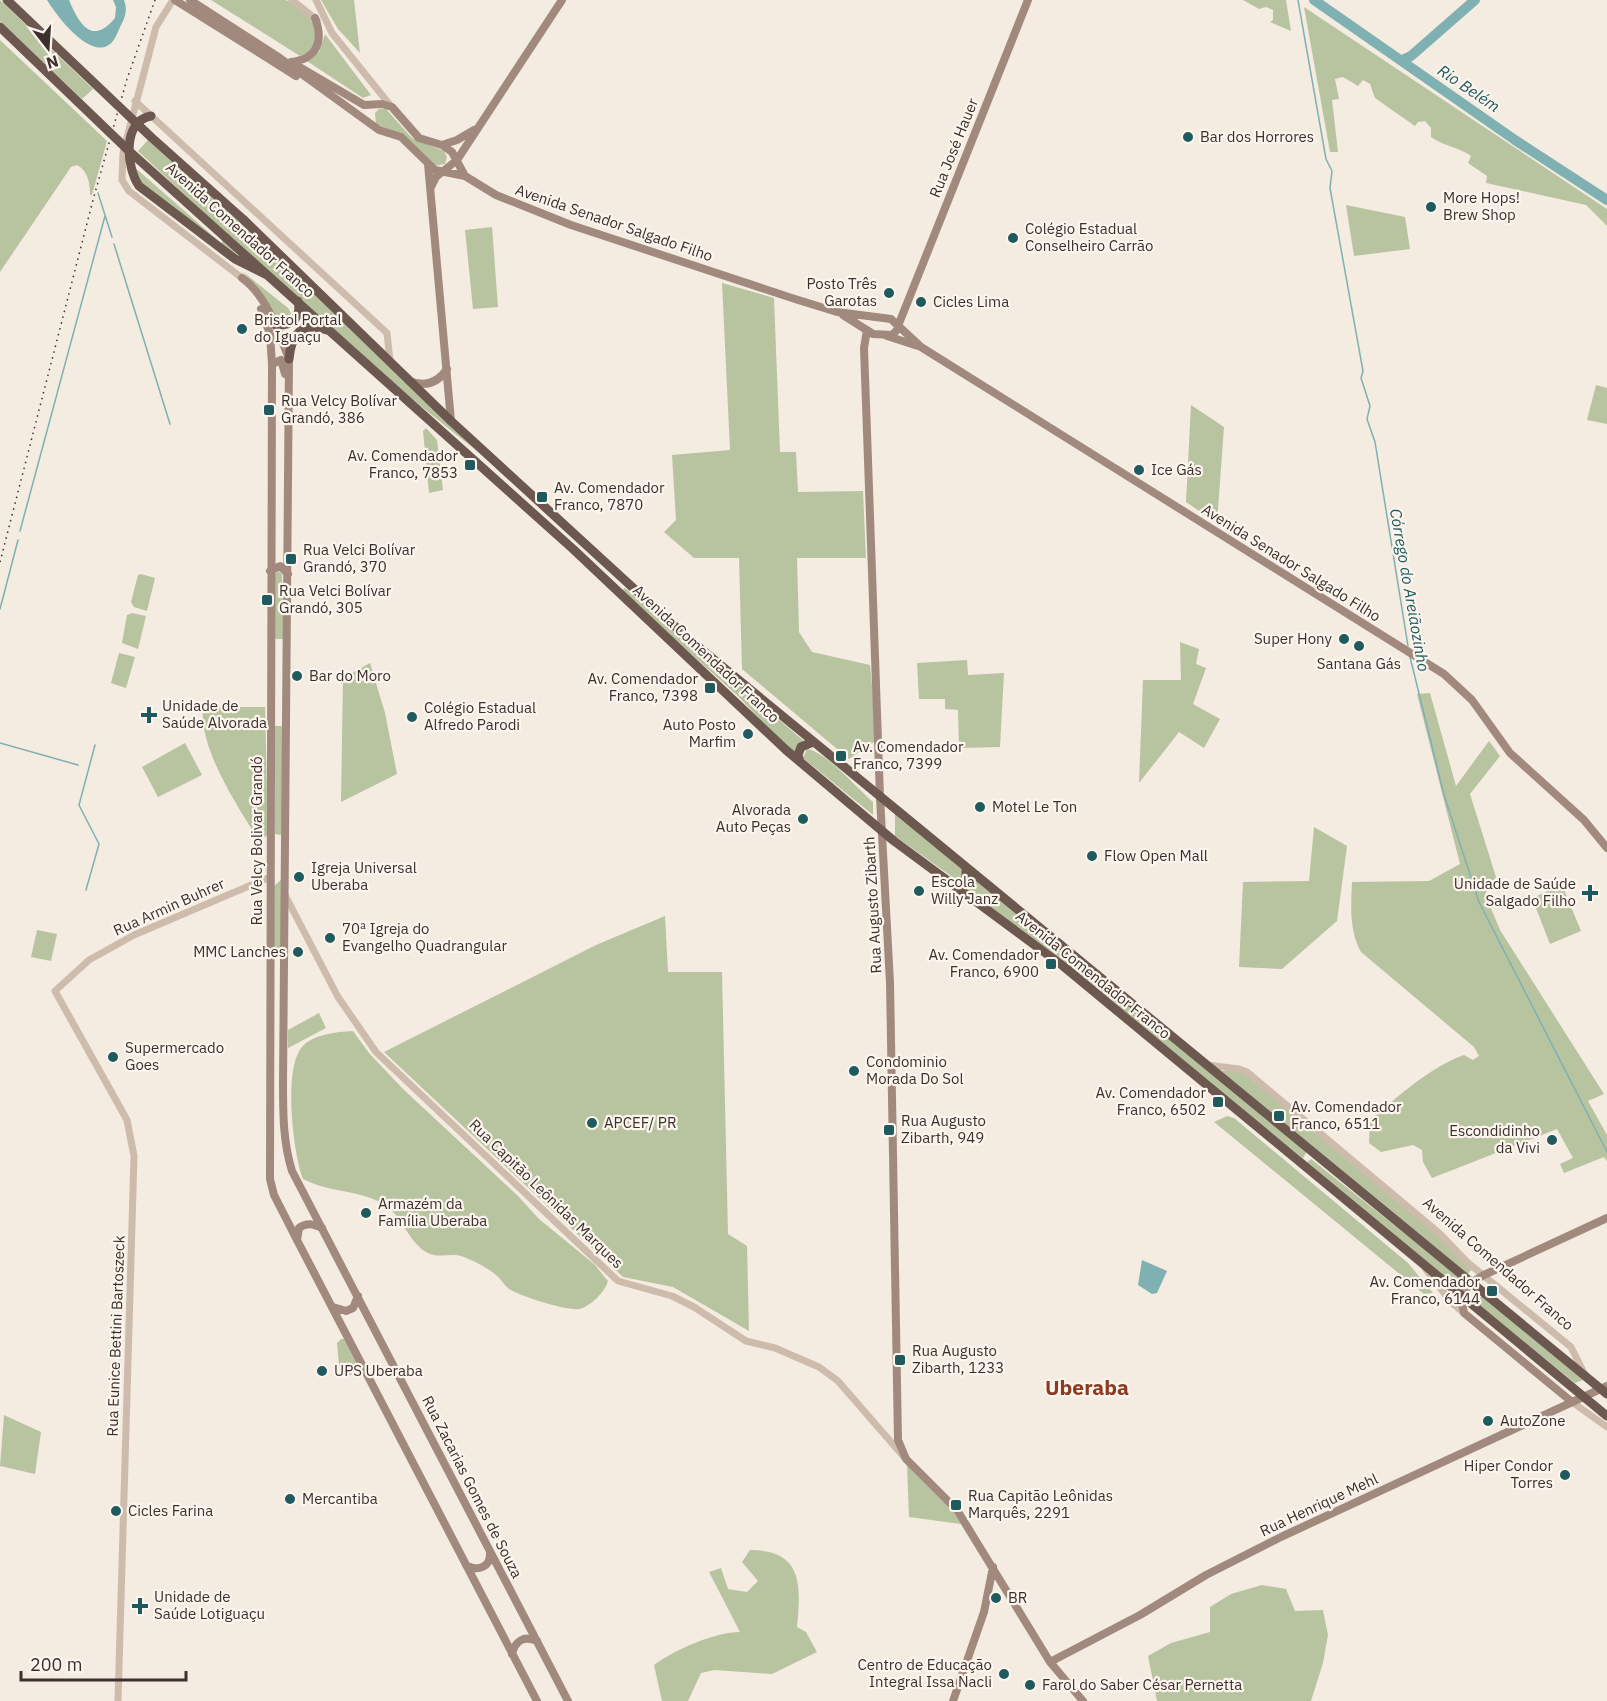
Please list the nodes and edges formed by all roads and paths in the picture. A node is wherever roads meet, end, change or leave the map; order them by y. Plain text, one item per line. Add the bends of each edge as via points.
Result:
1 (7, 0) edge
2 (174, 0) edge
3 (190, 0) edge
4 (292, 0) edge
5 (316, 0) edge
6 (562, 0) edge
7 (1028, 0) edge
8 (315, 18) junction
9 (0, 27) edge
10 (332, 33) junction
11 (278, 56) junction
12 (291, 62) junction
13 (306, 79) junction
14 (370, 83) junction
15 (135, 101) junction
16 (376, 105) junction
17 (392, 107) junction
18 (133, 111) junction
19 (148, 113) junction
20 (370, 121) junction
21 (477, 128) junction
22 (442, 145) junction
23 (457, 160) junction
24 (428, 164) junction
25 (442, 171) junction
26 (465, 176) junction
27 (431, 188) junction
28 (271, 276) junction
29 (242, 278) junction
30 (298, 301) junction
31 (905, 306) junction
32 (837, 312) junction
33 (872, 316) junction
34 (886, 317) junction
35 (276, 325) junction
36 (898, 327) junction
37 (866, 329) junction
38 (332, 332) junction
39 (884, 336) junction
40 (921, 347) junction
41 (864, 348) junction
42 (289, 359) junction
43 (390, 361) junction
44 (272, 364) junction
45 (447, 369) junction
46 (410, 381) junction
47 (288, 398) junction
48 (451, 421) junction
49 (270, 530) junction
50 (573, 549) junction
51 (288, 552) junction
52 (603, 560) junction
53 (270, 571) junction
54 (288, 574) junction
55 (813, 742) junction
56 (800, 762) junction
57 (880, 797) junction
58 (883, 832) junction
59 (1607, 848) edge
60 (966, 868) junction
61 (270, 877) junction
62 (949, 882) junction
63 (285, 895) junction
64 (270, 965) junction
65 (284, 969) junction
66 (55, 991) joint
67 (1206, 1065) junction
68 (269, 1083) junction
69 (283, 1083) junction
70 (1316, 1155) junction
71 (288, 1157) joint
72 (1302, 1165) junction
73 (1607, 1218) edge
74 (322, 1228) junction
75 (297, 1240) junction
76 (1424, 1266) junction
77 (1484, 1275) junction
78 (1471, 1282) junction
79 (358, 1296) junction
80 (1461, 1296) junction
81 (332, 1307) junction
82 (1464, 1313) junction
83 (1585, 1376) junction
84 (1605, 1390) edge
85 (1584, 1396) junction
86 (1572, 1402) junction
87 (1607, 1416) edge
88 (1607, 1427) edge
89 (906, 1459) junction
90 (980, 1547) junction
91 (490, 1552) junction
92 (466, 1565) junction
93 (993, 1567) junction
94 (1002, 1582) junction
95 (988, 1590) junction
96 (537, 1641) junction
97 (512, 1654) junction
98 (1050, 1662) junction
99 (118, 1701) edge
100 (537, 1701) edge
101 (568, 1701) edge
102 (953, 1701) edge
103 (1083, 1701) edge

1 - 43 highway, Avenida Comendador Franco, bridge
2 - 13 main road via 293,75
2 - 15 street, Rua Velcy Bolivar Grandó via 156,27
3 - 11 main road, Avenida Senador Salgado Filho
4 - 8 street
5 - 10 street
6 - 21 main road
7 - 31 main road, Rua José Hauer
8 - 10 street
8 - 12 main road via 320,35 316,50
9 - 28 highway, Avenida Comendador Franco, bridge via 128,150
10 - 14 street
11 - 12 main road, Avenida Senador Salgado Filho
11 - 13 main road, Avenida Senador Salgado Filho
12 - 16 main road, Avenida Senador Salgado Filho via 364,105
13 - 20 main road, Avenida Senador Salgado Filho
14 - 16 street
14 - 17 street
15 - 18 street, Rua Velcy Bolivar Grandó
15 - 19 street, Avenida Comendador Franco
16 - 17 main road, Avenida Senador Salgado Filho
16 - 20 main road
17 - 22 main road via 419,138
18 - 19 street
18 - 29 street, Rua Velcy Bolivar Grandó via 122,160 122,180 129,190
19 - 28 highway via 135,126 131,142 131,174 139,186 235,259
19 - 43 street, Avenida Comendador Franco via 387,333
20 - 24 main road, Avenida Senador Salgado Filho via 380,130 401,137
21 - 22 main road
21 - 23 main road
22 - 23 main road
23 - 25 main road
23 - 26 main road
24 - 25 main road, Avenida Senador Salgado Filho
24 - 27 main road
25 - 26 main road, Avenida Senador Salgado Filho
25 - 27 main road
26 - 32 main road, Avenida Senador Salgado Filho via 496,195 551,218
27 - 45 main road
28 - 30 highway, Avenida Comendador Franco
29 - 35 main road, Rua Velcy Bolivar Grandó via 252,285
29 - 44 main road, Rua Velcy Bolivar Grandó via 266,318
30 - 35 highway via 296,319
30 - 38 highway, Avenida Comendador Franco
31 - 34 main road via 900,313
31 - 36 main road, Rua José Hauer
32 - 33 main road, Avenida Senador Salgado Filho
32 - 37 main road, Avenida Senador Salgado Filho
33 - 34 main road, Avenida Senador Salgado Filho
33 - 37 main road via 865,320
34 - 36 main road, Avenida Senador Salgado Filho
35 - 42 main road, Rua Velcy Bolivar Grandó
36 - 39 main road
36 - 40 main road, Avenida Senador Salgado Filho
37 - 39 main road, Avenida Senador Salgado Filho
37 - 41 main road, Rua Augusto Zibarth
38 - 42 highway via 311,326 300,329 293,337
38 - 50 highway, Avenida Comendador Franco
39 - 40 main road, Avenida Senador Salgado Filho
39 - 41 main road via 870,339
40 - 59 main road, Avenida Senador Salgado Filho via 1444,674 1472,700 1510,753 1584,820
41 - 57 main road, Rua Augusto Zibarth
42 - 47 main road, Rua Velcy Bolivar Grandó
43 - 46 highway, Avenida Comendador Franco
44 - 47 main road via 282,362
44 - 49 main road, Rua Velcy Bolivar Grandó
45 - 46 main road via 431,382
45 - 48 main road
46 - 48 highway, Avenida Comendador Franco
47 - 51 main road, Rua Velcy Bolivar Grandó
48 - 52 highway, Avenida Comendador Franco
49 - 51 main road via 277,556
49 - 53 main road, Rua Velcy Bolivar Grandó
50 - 52 highway via 580,548 592,558
50 - 56 highway, Avenida Comendador Franco
51 - 54 main road, Rua Velcy Bolivar Grandó
52 - 55 highway, Avenida Comendador Franco via 690,640
53 - 54 main road via 280,566
53 - 61 main road, Rua Velcy Bolivar Grandó
54 - 63 main road, Rua Velcy Bolivar Grandó
55 - 56 highway via 801,747
55 - 57 highway, Avenida Comendador Franco
56 - 58 highway, Avenida Comendador Franco
57 - 58 main road, Rua Augusto Zibarth
57 - 60 highway, Avenida Comendador Franco
58 - 62 highway, Avenida Comendador Franco
58 - 89 main road, Rua Augusto Zibarth via 891,991 898,1440
60 - 62 highway via 963,882
60 - 67 highway, Avenida Comendador Franco
61 - 64 main road, Rua Velcy Bolivar Grandó
61 - 66 street, Rua Armin Buhrer via 134,935 89,960
62 - 72 highway, Avenida Comendador Franco via 1063,966
63 - 65 main road, Rua Velcy Bolivar Grandó
63 - 89 street, Rua Capitão Leônidas Marques via 338,997 376,1052 618,1281 672,1296 746,1341 775,1348 819,1367 838,1381
64 - 65 main road via 275,973
64 - 68 main road, Rua Velcy Bolivar Grandó
65 - 69 main road, Rua Velcy Bolivar Grandó
66 - 99 street, Rua Eunice Bettini Bartoszeck via 127,1120 134,1156
67 - 70 highway, Avenida Comendador Franco
67 - 77 street, Avenida Comendador Franco via 1247,1072
68 - 69 main road via 276,1088
68 - 75 main road, Rua Velcy Bolivar Grandó via 268,1162 274,1195
69 - 71 main road, Rua Velcy Bolivar Grandó
70 - 72 highway via 1305,1156
70 - 78 highway, Avenida Comendador Franco
71 - 74 main road, Rua Zacarias Gomes de Souza
72 - 76 highway, Avenida Comendador Franco
73 - 77 main road
74 - 75 main road via 304,1224
74 - 79 main road, Rua Zacarias Gomes de Souza
75 - 81 main road
76 - 80 highway, Avenida Comendador Franco
76 - 82 street, Avenida Comendador Franco
77 - 78 main road
77 - 83 street, Avenida Comendador Franco via 1571,1347
78 - 80 main road
78 - 83 highway, Avenida Comendador Franco
79 - 81 main road via 346,1311
79 - 91 main road, Rua Zacarias Gomes de Souza
80 - 82 main road
80 - 85 highway, Avenida Comendador Franco
81 - 92 main road
82 - 86 main road, Avenida Comendador Franco
83 - 84 highway, Avenida Comendador Franco
84 - 85 main road, Rua Henrique Mehl
85 - 86 main road, Rua Henrique Mehl
85 - 87 highway, Avenida Comendador Franco
86 - 88 street, Avenida Comendador Franco
86 - 98 main road, Rua Henrique Mehl via 1273,1541
89 - 90 main road, Rua Capitão Leônidas Marques via 957,1510
90 - 93 main road, Rua Capitão Leônidas Marques
90 - 95 main road
91 - 92 main road via 484,1567
91 - 96 main road, Rua Zacarias Gomes de Souza
92 - 97 main road
93 - 94 main road, Rua Capitão Leônidas Marques
93 - 95 main road
94 - 95 main road via 995,1582
94 - 98 main road, Rua Capitão Leônidas Marques
95 - 102 main road
96 - 97 main road via 524,1638
96 - 101 main road, Rua Zacarias Gomes de Souza
97 - 100 main road
98 - 103 main road, Rua Capitão Leônidas Marques

